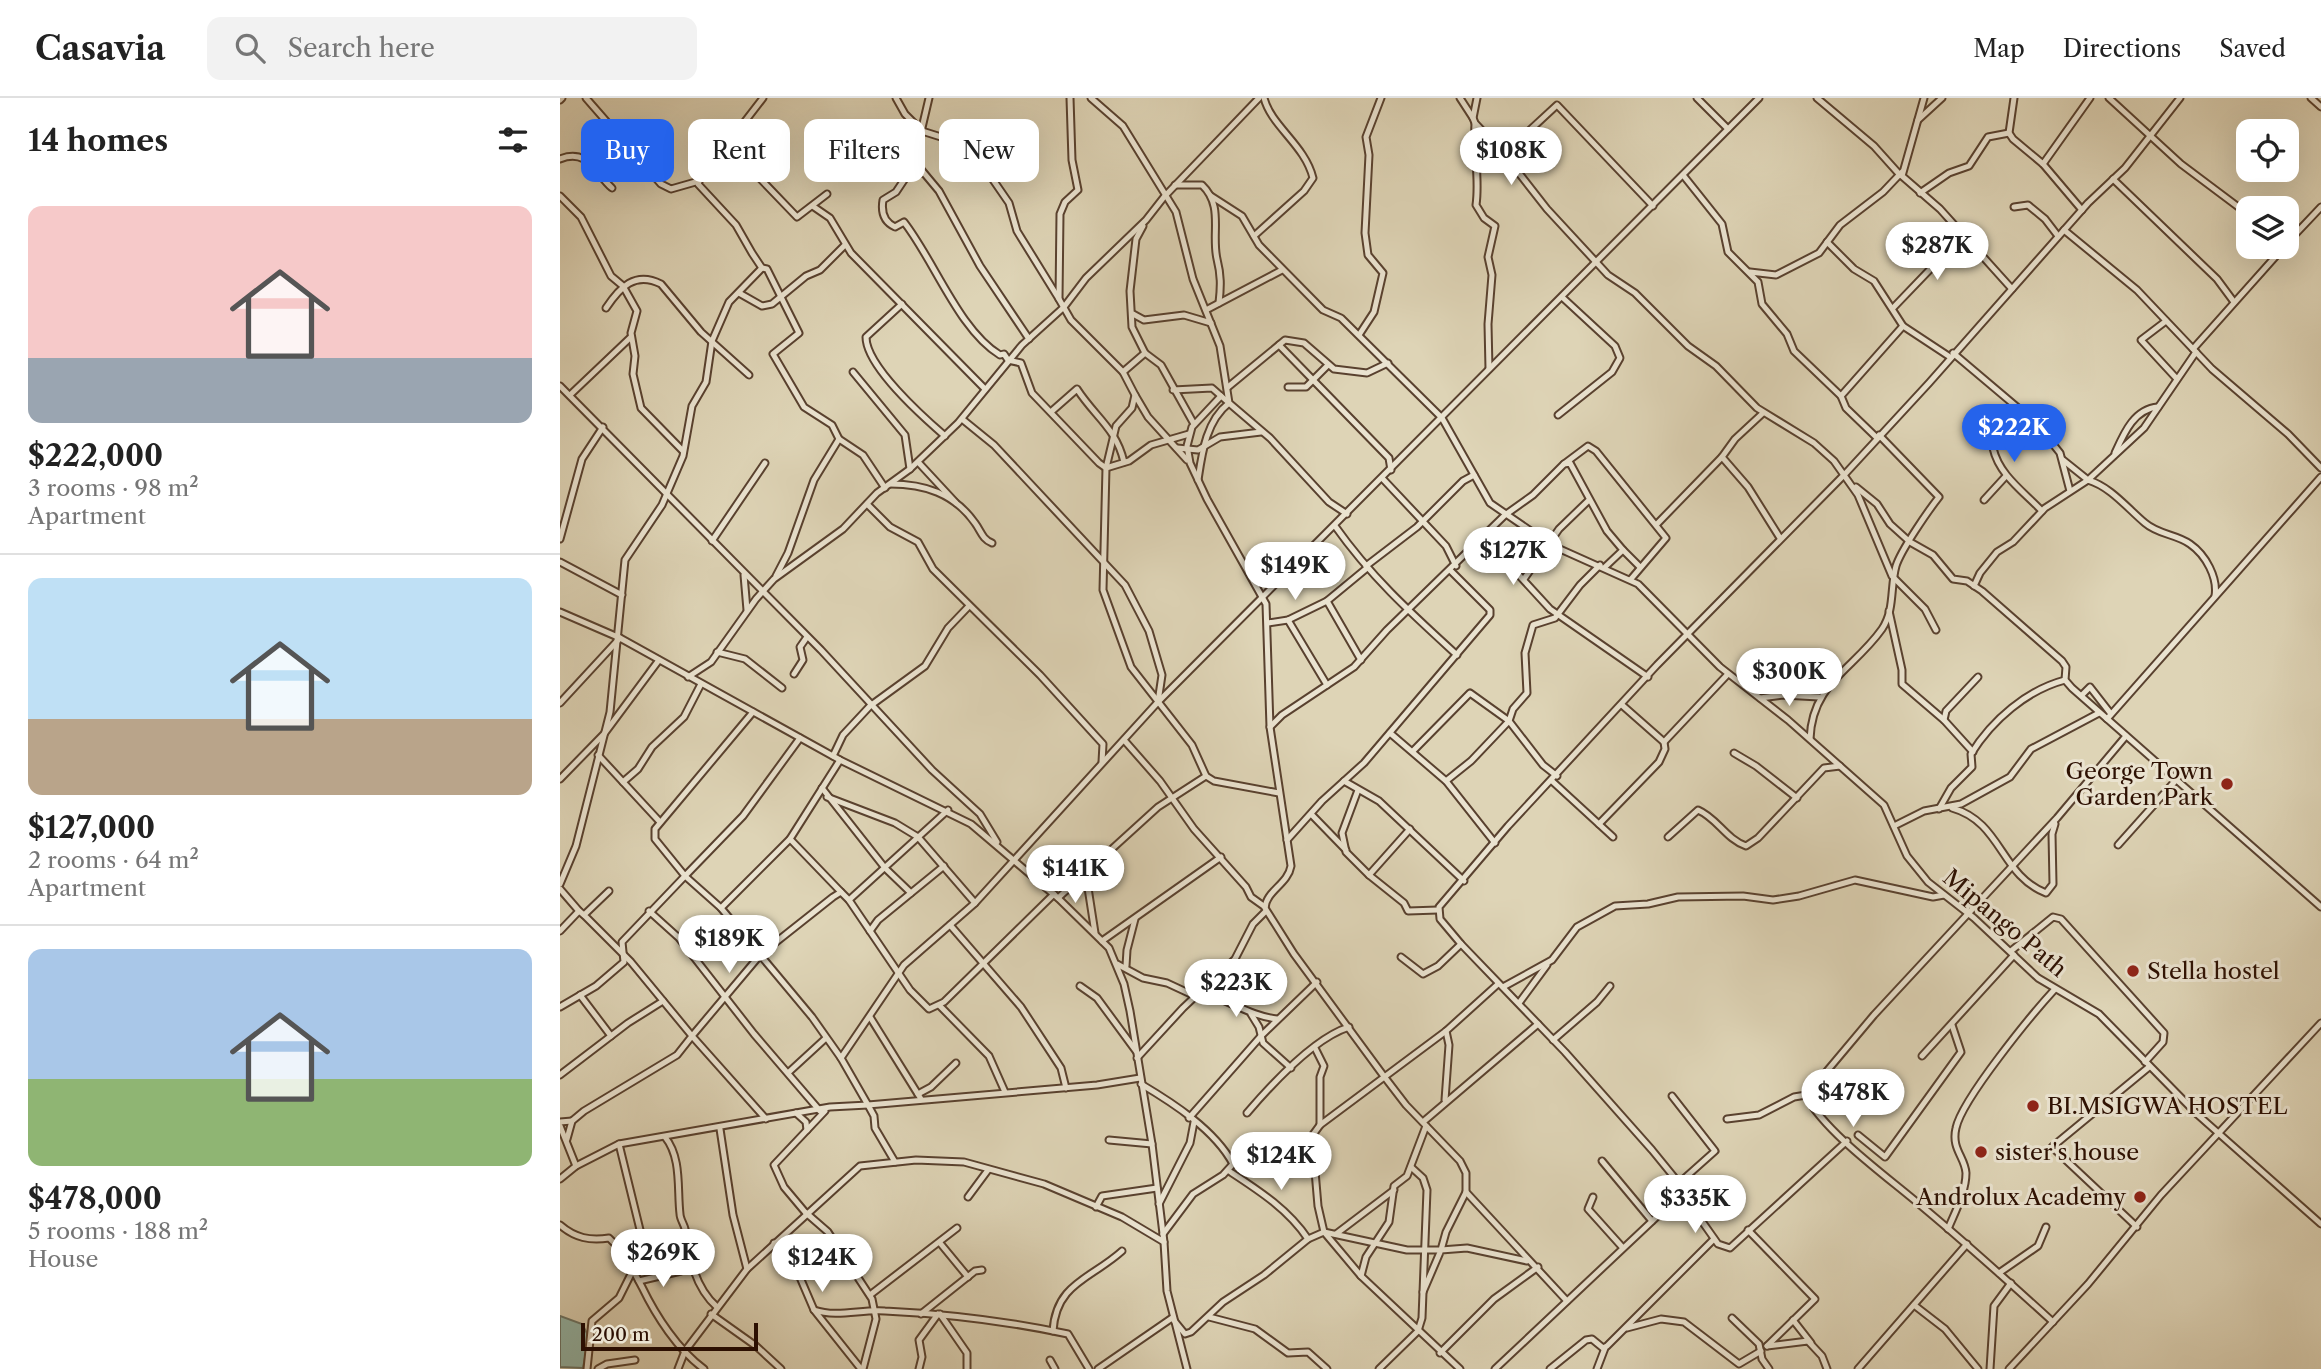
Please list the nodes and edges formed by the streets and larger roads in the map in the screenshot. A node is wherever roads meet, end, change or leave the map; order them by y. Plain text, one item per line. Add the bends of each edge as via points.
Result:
1 (586, 98) edge
2 (763, 98) edge
3 (896, 98) edge
4 (929, 98) edge
5 (1070, 98) edge
6 (1091, 98) edge
7 (1259, 98) edge
8 (1264, 98) edge
9 (1381, 98) edge
10 (1460, 98) edge
11 (1477, 98) edge
12 (1551, 98) edge
13 (1697, 98) edge
14 (1759, 98) edge
15 (1817, 98) edge
16 (1924, 98) edge
17 (1942, 98) edge
18 (2014, 98) edge
19 (2090, 98) edge
20 (2109, 98) edge
21 (2180, 98) edge
22 (2311, 98) edge
23 (1557, 105) junction
24 (2321, 107) edge
25 (745, 119) edge
26 (910, 119) edge
27 (925, 119) edge
28 (1918, 120) junction
29 (1474, 121) junction
30 (1728, 129) junction
31 (925, 132) edge
32 (2009, 133) junction
33 (2149, 135) junction
34 (1504, 154) junction
35 (560, 159) edge
36 (2043, 164) junction
37 (1901, 173) junction
38 (1684, 175) junction
39 (925, 176) edge
40 (2113, 179) junction
41 (696, 182) edge
42 (700, 182) edge
43 (763, 182) edge
44 (903, 182) edge
45 (1175, 185) junction
46 (612, 188) dead end
47 (1920, 193) junction
48 (827, 194) dead end
49 (1211, 195) junction
50 (560, 196) edge
51 (1164, 197) junction
52 (2236, 205) edge
53 (814, 206) junction
54 (1653, 206) junction
55 (2014, 207) dead end
56 (2321, 207) edge
57 (2081, 210) junction
58 (1146, 220) junction
59 (2064, 230) junction
60 (2299, 230) edge
61 (1254, 236) junction
62 (1963, 236) junction
63 (2058, 236) junction
64 (1827, 242) junction
65 (844, 246) junction
66 (2273, 259) edge
67 (1598, 262) junction
68 (762, 268) junction
69 (1282, 270) junction
70 (1750, 272) junction
71 (623, 286) junction
72 (2012, 289) junction
73 (739, 293) junction
74 (780, 296) junction
75 (1562, 297) junction
76 (1059, 299) junction
77 (2234, 302) junction
78 (1219, 303) junction
79 (902, 304) junction
80 (1064, 307) junction
81 (606, 308) dead end
82 (1893, 308) junction
83 (1206, 310) junction
84 (1133, 314) junction
85 (2166, 321) junction
86 (1211, 323) junction
87 (1903, 327) junction
88 (1359, 335) junction
89 (631, 337) junction
90 (1029, 339) junction
91 (712, 341) junction
92 (1279, 345) junction
93 (2194, 350) junction
94 (1145, 353) junction
95 (1952, 355) junction
96 (1008, 360) junction
97 (1388, 363) junction
98 (1328, 365) junction
99 (1489, 369) junction
100 (853, 372) dead end
101 (1123, 372) junction
102 (749, 375) dead end
103 (2177, 379) junction
104 (1313, 380) junction
105 (560, 386) edge
106 (1228, 387) junction
107 (1288, 387) dead end
108 (985, 389) junction
109 (1174, 390) junction
110 (570, 395) junction
111 (1135, 395) junction
112 (1222, 396) junction
113 (1840, 396) junction
114 (1229, 403) junction
115 (2158, 407) junction
116 (2144, 409) junction
117 (1052, 411) junction
118 (2053, 412) dead end
119 (1763, 413) junction
120 (1558, 415) dead end
121 (2027, 416) junction
122 (2153, 416) junction
123 (1442, 418) junction
124 (962, 419) junction
125 (1194, 424) junction
126 (2037, 424) junction
127 (603, 427) junction
128 (1262, 432) junction
129 (1114, 433) junction
130 (1189, 434) junction
131 (945, 436) junction
132 (1878, 436) junction
133 (839, 439) junction
134 (1170, 439) junction
135 (1177, 448) junction
136 (1203, 448) junction
137 (1187, 450) junction
138 (683, 451) junction
139 (2113, 456) junction
140 (1722, 457) junction
141 (2063, 460) junction
142 (918, 462) junction
143 (1124, 462) junction
144 (765, 463) dead end
145 (1189, 463) junction
146 (1564, 464) junction
147 (1106, 468) junction
148 (2321, 468) edge
149 (909, 469) junction
150 (1391, 470) junction
151 (1844, 474) junction
152 (1474, 475) junction
153 (2006, 476) junction
154 (2321, 477) edge
155 (1382, 478) junction
156 (1198, 480) junction
157 (2088, 480) junction
158 (1852, 483) junction
159 (888, 486) junction
160 (666, 491) junction
161 (2070, 491) junction
162 (1589, 500) junction
163 (1984, 500) dead end
164 (956, 503) junction
165 (867, 504) junction
166 (2042, 511) junction
167 (1347, 514) junction
168 (1505, 515) junction
169 (1423, 522) junction
170 (1657, 524) junction
171 (1335, 526) junction
172 (1780, 538) junction
173 (560, 539) edge
174 (712, 541) junction
175 (1910, 542) junction
176 (992, 543) dead end
177 (1479, 543) junction
178 (1551, 545) junction
179 (1623, 550) junction
180 (1102, 560) junction
181 (560, 562) edge
182 (1603, 566) junction
183 (1367, 567) junction
184 (1640, 567) junction
185 (1453, 568) junction
186 (744, 575) junction
187 (1894, 578) junction
188 (774, 579) junction
189 (1524, 579) junction
190 (1631, 579) junction
191 (1974, 586) junction
192 (761, 593) junction
193 (622, 595) junction
194 (2215, 596) junction
195 (1263, 597) junction
196 (1327, 601) junction
197 (969, 606) junction
198 (1406, 611) junction
199 (1889, 611) junction
200 (747, 612) junction
201 (563, 613) edge
202 (1559, 614) junction
203 (1288, 620) junction
204 (560, 621) edge
205 (1268, 623) junction
206 (1936, 630) dead end
207 (1688, 633) junction
208 (807, 637) junction
209 (620, 638) junction
210 (717, 652) junction
211 (1457, 655) junction
212 (659, 660) junction
213 (1361, 660) junction
214 (794, 674) dead end
215 (1728, 674) junction
216 (688, 677) junction
217 (1648, 677) junction
218 (1978, 677) dead end
219 (2065, 680) junction
220 (701, 684) junction
221 (1327, 685) junction
222 (782, 688) dead end
223 (2082, 695) junction
224 (1760, 698) junction
225 (1819, 698) junction
226 (1158, 702) junction
227 (560, 703) edge
228 (1622, 705) junction
229 (870, 706) junction
230 (753, 712) junction
231 (2099, 713) junction
232 (2109, 717) junction
233 (1944, 720) junction
234 (1509, 721) junction
235 (1270, 727) junction
236 (1390, 733) junction
237 (604, 734) junction
238 (2126, 736) junction
239 (800, 738) junction
240 (1810, 739) junction
241 (1124, 740) junction
242 (1664, 742) junction
243 (1413, 751) junction
244 (1973, 752) junction
245 (1734, 753) dead end
246 (598, 755) junction
247 (833, 756) junction
248 (840, 760) junction
249 (1101, 765) junction
250 (1840, 766) junction
251 (1206, 776) junction
252 (560, 779) edge
253 (1554, 779) junction
254 (2177, 779) junction
255 (1344, 781) junction
256 (1446, 781) junction
257 (623, 782) junction
258 (822, 788) junction
259 (1358, 790) junction
260 (1279, 793) junction
261 (827, 797) junction
262 (1797, 798) junction
263 (1171, 799) junction
264 (1951, 808) junction
265 (1939, 809) junction
266 (948, 810) junction
267 (1312, 815) junction
268 (2057, 818) junction
269 (660, 822) junction
270 (1599, 824) junction
271 (1894, 826) junction
272 (1410, 829) junction
273 (1668, 836) dead end
274 (918, 837) junction
275 (1613, 837) dead end
276 (790, 839) junction
277 (1287, 840) junction
278 (1495, 843) junction
279 (2118, 845) dead end
280 (1000, 847) junction
281 (1346, 850) junction
282 (1221, 856) junction
283 (1011, 860) junction
284 (944, 866) junction
285 (885, 868) junction
286 (2011, 868) junction
287 (1369, 874) junction
288 (1086, 875) junction
289 (685, 876) junction
290 (1464, 881) junction
291 (560, 887) edge
292 (609, 891) dead end
293 (841, 892) junction
294 (911, 893) junction
295 (1944, 895) junction
296 (1056, 896) junction
297 (849, 901) junction
298 (975, 903) junction
299 (2321, 907) edge
300 (721, 908) junction
301 (1266, 909) junction
302 (1438, 910) junction
303 (649, 911) junction
304 (581, 913) junction
305 (1969, 914) junction
306 (1135, 919) junction
307 (950, 925) junction
308 (560, 931) edge
309 (870, 931) junction
310 (1095, 933) junction
311 (1102, 941) junction
312 (1461, 944) junction
313 (622, 953) junction
314 (2013, 953) junction
315 (761, 954) junction
316 (1401, 957) dead end
317 (1552, 960) junction
318 (1117, 964) junction
319 (983, 966) junction
320 (1126, 967) junction
321 (898, 971) junction
322 (1317, 982) junction
323 (1080, 986) dead end
324 (1501, 986) junction
325 (1610, 986) dead end
326 (2055, 989) junction
327 (1198, 994) junction
328 (580, 995) junction
329 (726, 997) junction
330 (663, 1001) junction
331 (1519, 1003) junction
332 (940, 1006) junction
333 (560, 1007) edge
334 (1250, 1012) junction
335 (870, 1017) junction
336 (1277, 1019) junction
337 (2321, 1023) edge
338 (1538, 1024) junction
339 (1952, 1025) junction
340 (1349, 1027) junction
341 (1446, 1031) junction
342 (611, 1036) junction
343 (692, 1036) junction
344 (1261, 1037) junction
345 (826, 1038) junction
346 (1553, 1040) junction
347 (1315, 1048) junction
348 (1136, 1051) junction
349 (1922, 1056) dead end
350 (841, 1058) junction
351 (1137, 1058) junction
352 (956, 1063) dead end
353 (2147, 1065) junction
354 (1291, 1068) junction
355 (789, 1072) junction
356 (560, 1075) edge
357 (1383, 1075) junction
358 (1140, 1081) junction
359 (1066, 1088) junction
360 (1005, 1092) junction
361 (1806, 1095) junction
362 (1672, 1096) dead end
363 (920, 1097) junction
364 (1444, 1103) junction
365 (868, 1105) junction
366 (823, 1111) junction
367 (796, 1113) junction
368 (1247, 1113) dead end
369 (766, 1119) junction
370 (1727, 1119) dead end
371 (1191, 1120) junction
372 (572, 1121) junction
373 (560, 1124) edge
374 (1425, 1124) junction
375 (1320, 1125) junction
376 (720, 1129) junction
377 (807, 1130) junction
378 (2221, 1133) junction
379 (1858, 1135) dead end
380 (665, 1137) junction
381 (568, 1139) junction
382 (1109, 1140) dead end
383 (1847, 1141) junction
384 (619, 1144) junction
385 (1152, 1144) junction
386 (1602, 1161) dead end
387 (894, 1162) junction
388 (576, 1166) junction
389 (1411, 1167) junction
390 (988, 1170) junction
391 (1229, 1171) junction
392 (560, 1179) edge
393 (1678, 1184) junction
394 (1157, 1188) junction
395 (1394, 1190) junction
396 (1466, 1192) junction
397 (1682, 1193) junction
398 (968, 1197) dead end
399 (1593, 1197) dead end
400 (1159, 1204) junction
401 (1096, 1207) junction
402 (805, 1213) junction
403 (1652, 1221) junction
404 (2321, 1224) edge
405 (560, 1225) edge
406 (2046, 1227) dead end
407 (2137, 1227) junction
408 (957, 1228) dead end
409 (1948, 1229) junction
410 (1748, 1230) junction
411 (1324, 1231) junction
412 (1163, 1234) junction
413 (1336, 1234) junction
414 (1308, 1238) junction
415 (1714, 1239) junction
416 (685, 1240) junction
417 (1164, 1242) junction
418 (774, 1243) junction
419 (940, 1243) junction
420 (1378, 1243) junction
421 (1968, 1244) junction
422 (1623, 1248) junction
423 (651, 1249) junction
424 (1425, 1250) junction
425 (1441, 1250) junction
426 (1122, 1251) dead end
427 (1527, 1261) junction
428 (632, 1267) junction
429 (1538, 1267) junction
430 (747, 1269) junction
431 (982, 1270) dead end
432 (681, 1271) dead end
433 (1999, 1273) junction
434 (1361, 1276) junction
435 (968, 1277) junction
436 (639, 1281) junction
437 (2011, 1283) junction
438 (870, 1295) junction
439 (1422, 1296) junction
440 (1567, 1301) junction
441 (1914, 1305) junction
442 (717, 1307) junction
443 (814, 1310) junction
444 (876, 1311) junction
445 (711, 1314) junction
446 (921, 1314) junction
447 (939, 1314) junction
448 (1209, 1317) junction
449 (1172, 1318) junction
450 (1732, 1318) dead end
451 (1793, 1320) junction
452 (2053, 1322) junction
453 (1624, 1329) junction
454 (1053, 1331) junction
455 (1418, 1331) junction
456 (1811, 1343) junction
457 (1605, 1348) junction
458 (1763, 1348) junction
459 (1440, 1353) junction
460 (684, 1354) junction
461 (635, 1360) dead end
462 (1051, 1360) dead end
463 (587, 1369) edge
464 (598, 1369) edge
465 (678, 1369) edge
466 (704, 1369) edge
467 (781, 1369) edge
468 (862, 1369) edge
469 (919, 1369) edge
470 (967, 1369) edge
471 (1055, 1369) edge
472 (1089, 1369) edge
473 (1097, 1369) edge
474 (1187, 1369) edge
475 (1327, 1369) edge
476 (1380, 1369) edge
477 (1460, 1369) edge
478 (1495, 1369) edge
479 (1550, 1369) edge
480 (1597, 1369) edge
481 (1769, 1369) edge
482 (1827, 1369) edge
483 (1858, 1369) edge
484 (1978, 1369) edge
485 (1990, 1369) edge
486 (2009, 1369) edge

1 - 41 street via 661,184 671,189
2 - 25 street
3 - 26 street
4 - 27 street
5 - 76 street via 1078,190 1060,214
6 - 51 street via 1123,126
7 - 45 street
8 - 61 street via 1294,140 1313,178
9 - 88 street via 1366,136 1365,233 1367,255 1383,272 1374,312
10 - 29 street
11 - 29 street
12 - 23 street
13 - 30 street
14 - 30 street
15 - 37 street
16 - 28 street
17 - 28 street
18 - 32 street
19 - 36 street
20 - 33 street
21 - 33 street
22 - 24 street
23 - 34 street
23 - 54 street
28 - 37 street
29 - 34 street
29 - 99 street via 1479,181 1476,205 1495,226 1488,257 1492,275
30 - 38 street
31 - 76 street via 960,143 978,158 1009,203 1017,231
32 - 36 street
32 - 47 street via 1988,138 1969,166 1949,173
33 - 40 street
33 - 52 street
34 - 67 street via 1546,209
35 - 46 street via 583,158
36 - 57 street
37 - 47 street
37 - 64 street via 1884,192 1850,215
38 - 54 street
38 - 70 street via 1724,226 1730,254
39 - 90 street via 939,191 980,266
40 - 57 street
40 - 77 street via 2217,279
42 - 68 street via 736,225
43 - 53 street via 797,217
44 - 96 street via 886,197 884,216 895,227 904,222 974,333
45 - 49 street, Mipango Path via 1195,183
45 - 51 street
47 - 62 street
48 - 53 street
49 - 61 street, Mipango Path via 1242,216
49 - 78 street via 1222,273
50 - 71 street via 581,217 611,276
51 - 58 street
51 - 83 street via 1176,212
53 - 65 street via 830,218
54 - 67 street
55 - 63 street via 2028,205
56 - 60 street
57 - 59 street
58 - 80 street via 1086,278
58 - 84 street via 1136,239 1130,291
59 - 63 street
59 - 85 street via 2137,290
61 - 69 street, Mipango Path
62 - 72 street
62 - 82 street
63 - 72 street
64 - 70 street via 1819,253 1776,275
64 - 82 street via 1854,269 1874,281
65 - 74 street via 820,270
65 - 79 street
66 - 77 street
67 - 75 street
67 - 119 street
68 - 73 street
68 - 74 street via 767,269
69 - 78 street
69 - 88 street, Mipango Path via 1323,310 1341,318
70 - 113 street via 1760,286 1767,313 1787,334 1794,351
71 - 81 street
71 - 89 street via 637,311
71 - 91 street via 638,278 661,284
72 - 95 street
73 - 74 street via 762,306
73 - 91 street via 729,302
74 - 133 street via 799,333 773,354 804,407 832,425
75 - 99 street
75 - 120 street via 1615,346 1620,358 1612,372
76 - 80 street
77 - 93 street
78 - 83 street
79 - 108 street
79 - 131 street via 866,337 866,347 883,373
80 - 90 street
80 - 101 street via 1071,320
82 - 87 street
83 - 86 street
84 - 86 street via 1144,320 1184,315
84 - 94 street via 1134,334
85 - 93 street
85 - 103 street via 2141,340
86 - 106 street
87 - 95 street
87 - 113 street
88 - 97 street, Mipango Path
89 - 110 street
89 - 138 street via 641,408
90 - 96 street
91 - 102 street
91 - 138 street via 706,382 692,406
92 - 98 street via 1285,340 1301,342
92 - 104 street
92 - 106 street
93 - 103 street
93 - 148 street
94 - 101 street
94 - 109 street via 1161,365
95 - 121 street
95 - 132 street
96 - 108 street
96 - 117 street via 1021,363 1032,393
97 - 98 street via 1367,373
97 - 123 street, Mipango Path
98 - 104 street
99 - 123 street
100 - 149 street via 905,435
101 - 111 street
103 - 115 street
104 - 107 street via 1305,388
104 - 150 street via 1390,458
105 - 110 street
106 - 114 street
108 - 124 street
109 - 112 street via 1212,388
109 - 125 street
110 - 127 street
111 - 129 street via 1132,408
111 - 134 street via 1148,417
112 - 114 street
112 - 125 street
113 - 132 street via 1846,408
114 - 128 street
114 - 136 street via 1213,423
115 - 116 street
115 - 122 street
116 - 122 street
116 - 139 street via 2123,434
117 - 129 street via 1077,389 1092,413
117 - 147 street
118 - 126 street
119 - 140 street
119 - 151 street via 1814,443
121 - 126 street
121 - 153 street via 1993,448
122 - 139 street via 2138,436
123 - 150 street
123 - 152 street, Mipango Path
124 - 131 street
124 - 180 street via 994,445
125 - 130 street
126 - 141 street
127 - 160 street
127 - 173 street via 582,459
128 - 136 street via 1220,437
128 - 167 street via 1317,491
129 - 143 street
129 - 147 street
130 - 134 street
130 - 137 street
131 - 142 street
132 - 151 street
132 - 175 street via 1939,497
133 - 159 street via 863,455
133 - 188 street via 814,480
134 - 135 street
134 - 143 street
135 - 137 street
135 - 145 street
136 - 137 street
136 - 156 street
137 - 145 street
138 - 160 street
139 - 157 street
140 - 170 street
140 - 172 street via 1748,487
141 - 157 street
141 - 161 street
142 - 149 street
142 - 164 street
143 - 147 street
144 - 174 street
145 - 156 street
146 - 162 street via 1570,463
146 - 168 street
146 - 170 street via 1588,446 1596,451
147 - 180 street
149 - 159 street
150 - 155 street
151 - 158 street
151 - 172 street
152 - 168 street, Mipango Path via 1487,499
152 - 169 street
153 - 163 street
153 - 166 street
154 - 194 street
155 - 167 street
155 - 169 street
156 - 195 street
157 - 161 street
157 - 194 street via 2102,486 2154,530 2190,544 2212,571
158 - 175 street
158 - 187 street
159 - 164 street via 926,486
159 - 165 street
160 - 174 street
160 - 193 street via 662,505 625,560
161 - 166 street
162 - 178 street via 1559,529
162 - 179 street
164 - 176 street via 984,540
165 - 188 street via 843,529
165 - 197 street via 890,527 918,542 933,569
166 - 191 street via 1997,552
167 - 171 street
168 - 177 street
168 - 178 street, Mipango Path
169 - 183 street
169 - 185 street via 1446,546
170 - 184 street via 1667,538
171 - 183 street
171 - 195 street
172 - 207 street
174 - 186 street
175 - 187 street via 1899,558
175 - 191 street via 1933,555 1953,579
177 - 185 street
177 - 189 street
178 - 182 street, Mipango Path
178 - 189 street via 1527,569
179 - 182 street
179 - 184 street
180 - 226 street via 1105,597 1131,667
180 - 226 street via 1125,585 1149,631 1162,675
181 - 193 street
182 - 190 street, Mipango Path
182 - 202 street via 1580,585
183 - 196 street
183 - 198 street
184 - 190 street
185 - 198 street
185 - 211 street via 1491,613
186 - 192 street
186 - 200 street
187 - 199 street
187 - 206 street via 1925,609
188 - 192 street
189 - 202 street
190 - 207 street, Mipango Path
191 - 219 street via 2062,661
192 - 200 street
192 - 208 street
193 - 209 street
194 - 232 street
195 - 205 street
195 - 226 street
196 - 203 street
196 - 213 street
197 - 229 street via 948,628 925,666
197 - 249 street via 1099,739 1104,747
198 - 211 street
198 - 213 street
199 - 225 street via 1883,628
199 - 233 street via 1902,684
200 - 210 street
201 - 204 street
201 - 209 street
202 - 217 street
202 - 234 street via 1533,625 1525,653 1527,693
203 - 205 street
203 - 221 street
205 - 235 street
207 - 215 street, Mipango Path
207 - 217 street
208 - 214 street via 800,647 803,660
208 - 229 street
209 - 212 street
209 - 227 street
209 - 237 street
210 - 216 street via 711,662
210 - 222 street via 746,659
211 - 236 street
212 - 216 street
212 - 237 street
213 - 221 street
215 - 224 street, Mipango Path
215 - 242 street
216 - 220 street
217 - 228 street
218 - 233 street via 1946,711
219 - 223 street
219 - 244 street via 2042,686 1998,718
220 - 230 street
220 - 257 street via 684,717
221 - 235 street
223 - 231 street
223 - 232 street via 2090,687
224 - 225 street
224 - 240 street, Mipango Path
225 - 240 street via 1811,717
226 - 241 street
226 - 251 street via 1192,746
228 - 242 street
228 - 253 street
229 - 247 street via 844,735
229 - 280 street via 980,814
230 - 239 street
230 - 269 street
231 - 232 street
231 - 264 street via 2031,749 2010,777
232 - 238 street
233 - 244 street
234 - 243 street via 1470,693
234 - 253 street
234 - 256 street
235 - 260 street
236 - 243 street
236 - 255 street
237 - 246 street
237 - 252 street
238 - 254 street
238 - 268 street
239 - 247 street
239 - 289 street via 743,816
240 - 250 street, Mipango Path
241 - 249 street
241 - 263 street
242 - 270 street via 1659,762
243 - 256 street
244 - 265 street via 1972,767
245 - 262 street
246 - 257 street
246 - 291 street via 576,846
247 - 248 street
248 - 258 street
248 - 266 street
249 - 283 street
250 - 262 street via 1824,768
250 - 271 street, Mipango Path via 1884,805
251 - 260 street via 1214,782
251 - 263 street
253 - 270 street
253 - 278 street
254 - 279 street
254 - 299 street
255 - 259 street
255 - 267 street
256 - 278 street
257 - 269 street
258 - 261 street
258 - 276 street
259 - 272 street via 1370,794
259 - 281 street via 1342,833
260 - 277 street
261 - 274 street via 895,822
261 - 285 street
262 - 273 street via 1746,846 1698,810
263 - 282 street
263 - 288 street
264 - 265 street
264 - 286 street via 1964,811 1989,830
265 - 271 street
266 - 274 street
266 - 280 street
267 - 277 street
267 - 281 street
268 - 286 street
268 - 286 street via 2052,834 2053,884 2048,892 2028,884
269 - 289 street via 655,839
270 - 275 street
271 - 295 street, Mipango Path via 1910,862
272 - 287 street
272 - 290 street
274 - 284 street
274 - 285 street
276 - 293 street
276 - 300 street
277 - 301 street via 1290,873 1267,900
278 - 290 street
280 - 283 street
281 - 287 street
282 - 301 street via 1251,897
282 - 306 street
283 - 296 street
283 - 298 street
284 - 294 street
284 - 298 street
285 - 294 street
285 - 297 street
286 - 305 street
287 - 302 street via 1409,911
288 - 296 street
288 - 310 street
289 - 300 street
289 - 303 street
290 - 302 street
291 - 304 street
292 - 304 street
293 - 297 street
293 - 315 street
294 - 309 street
295 - 305 street, Mipango Path
295 - 317 street via 1933,897 1856,880 1773,900 1678,897 1615,906 1577,927
296 - 310 street
296 - 319 street
297 - 309 street
298 - 307 street
300 - 315 street
301 - 322 street
301 - 327 street via 1252,924 1236,959
302 - 312 street
303 - 313 street via 622,942
303 - 329 street via 680,937
304 - 308 street
304 - 313 street
305 - 314 street, Mipango Path
305 - 361 street
306 - 311 street
306 - 320 street
307 - 319 street
307 - 321 street
309 - 321 street
310 - 311 street
311 - 318 street
312 - 316 street via 1423,974
312 - 324 street
313 - 328 street via 624,962
313 - 330 street
314 - 326 street, Mipango Path
314 - 339 street
314 - 353 street via 2053,917 2062,919 2164,1033
315 - 329 street
315 - 345 street
317 - 324 street
317 - 331 street
318 - 320 street
318 - 348 street
319 - 332 street
319 - 359 street via 1021,1007 1061,1068
320 - 327 street via 1143,978
321 - 332 street via 929,1009
321 - 335 street
322 - 336 street
322 - 340 street
323 - 348 street via 1097,998
324 - 331 street
324 - 341 street
325 - 346 street
326 - 353 street, Mipango Path via 2099,1014
326 - 409 street via 1959,1118 1955,1145 1966,1171 1962,1197
327 - 334 street via 1227,1000
327 - 351 street
328 - 333 street
328 - 342 street
329 - 343 street
329 - 355 street
330 - 342 street
330 - 343 street
331 - 338 street
332 - 360 street via 989,1056
334 - 336 street
334 - 344 street
335 - 350 street
335 - 363 street
336 - 344 street
337 - 378 street
338 - 346 street
338 - 364 street
339 - 349 street
339 - 379 street via 1961,1052 1885,1157
340 - 347 street
340 - 357 street
341 - 357 street
341 - 364 street
342 - 356 street
343 - 369 street
343 - 372 street via 677,1055
344 - 354 street
344 - 371 street
345 - 350 street
345 - 355 street
346 - 393 street
347 - 354 street
347 - 375 street via 1324,1066
348 - 351 street
350 - 365 street
351 - 358 street
352 - 363 street
353 - 378 street, Mipango Path
353 - 407 street via 2052,1147
354 - 368 street
355 - 366 street
357 - 374 street
357 - 375 street
358 - 359 street
358 - 371 street
358 - 385 street
359 - 360 street
360 - 363 street
361 - 370 street via 1759,1115
361 - 383 street via 1818,1114
362 - 393 street via 1715,1151
363 - 365 street
364 - 374 street
365 - 366 street
365 - 387 street
366 - 367 street
366 - 377 street
367 - 369 street
367 - 377 street via 806,1122
369 - 376 street
371 - 391 street via 1231,1160
371 - 400 street via 1191,1143
372 - 373 street
372 - 381 street
373 - 381 street
374 - 389 street
374 - 396 street via 1460,1161 1466,1173
375 - 411 street via 1312,1136
376 - 380 street
376 - 430 street via 733,1215
377 - 402 street via 774,1165 784,1187
378 - 404 street, Mipango Path
378 - 407 street
380 - 384 street
380 - 416 street via 676,1156
381 - 388 street
382 - 385 street
383 - 409 street
383 - 410 street
384 - 388 street
384 - 423 street via 641,1235
385 - 394 street
386 - 403 street
387 - 390 street via 954,1161
387 - 402 street via 856,1168
388 - 392 street
389 - 395 street
389 - 424 street via 1423,1178 1427,1190
390 - 398 street
390 - 401 street via 1044,1184
391 - 412 street via 1193,1194
391 - 414 street via 1261,1191
393 - 397 street
394 - 400 street
394 - 401 street via 1102,1196
395 - 413 street
395 - 420 street via 1389,1222
396 - 425 street
396 - 427 street
397 - 403 street
397 - 415 street
399 - 422 street via 1588,1209
400 - 412 street
401 - 417 street
402 - 418 street
402 - 438 street via 828,1232
403 - 422 street
405 - 428 street via 584,1238 609,1238 624,1251
406 - 433 street via 2038,1246
407 - 452 street
408 - 419 street
409 - 421 street
410 - 415 street via 1730,1248
410 - 451 street via 1815,1299
411 - 413 street
411 - 414 street
411 - 434 street
412 - 417 street
413 - 420 street
414 - 448 street
415 - 453 street
416 - 423 street
416 - 442 street via 703,1293
417 - 449 street
418 - 430 street
418 - 443 street via 787,1247
419 - 435 street
419 - 438 street
420 - 424 street
420 - 434 street via 1366,1257
421 - 433 street
421 - 441 street
422 - 440 street
423 - 428 street
424 - 425 street
424 - 439 street
425 - 427 street via 1467,1248
425 - 439 street
426 - 454 street via 1102,1269 1069,1287 1054,1315
427 - 429 street
428 - 436 street
428 - 463 street via 619,1298 592,1321
429 - 440 street
429 - 459 street via 1494,1299
430 - 442 street
431 - 435 street
432 - 436 street
433 - 437 street
434 - 455 street
435 - 446 street
436 - 460 street
437 - 452 street
437 - 485 street via 1994,1307
438 - 444 street
439 - 455 street
440 - 478 street
441 - 483 street
441 - 484 street via 1944,1329
442 - 445 street
443 - 444 street via 841,1314
443 - 468 street
444 - 446 street
444 - 468 street
445 - 460 street
445 - 467 street
446 - 447 street
447 - 454 street
447 - 469 street via 919,1340
447 - 470 street via 967,1353
448 - 449 street via 1185,1334
448 - 475 street via 1255,1329 1288,1353 1308,1352
449 - 473 street
449 - 474 street
450 - 458 street
451 - 456 street
451 - 458 street
452 - 486 street
453 - 457 street
453 - 458 street via 1661,1319 1684,1322 1739,1364
454 - 472 street via 1068,1334
455 - 459 street
455 - 476 street
456 - 458 street
456 - 482 street
457 - 479 street via 1586,1340
457 - 480 street
458 - 481 street
459 - 477 street
460 - 465 street
460 - 466 street
461 - 464 street
462 - 471 street

